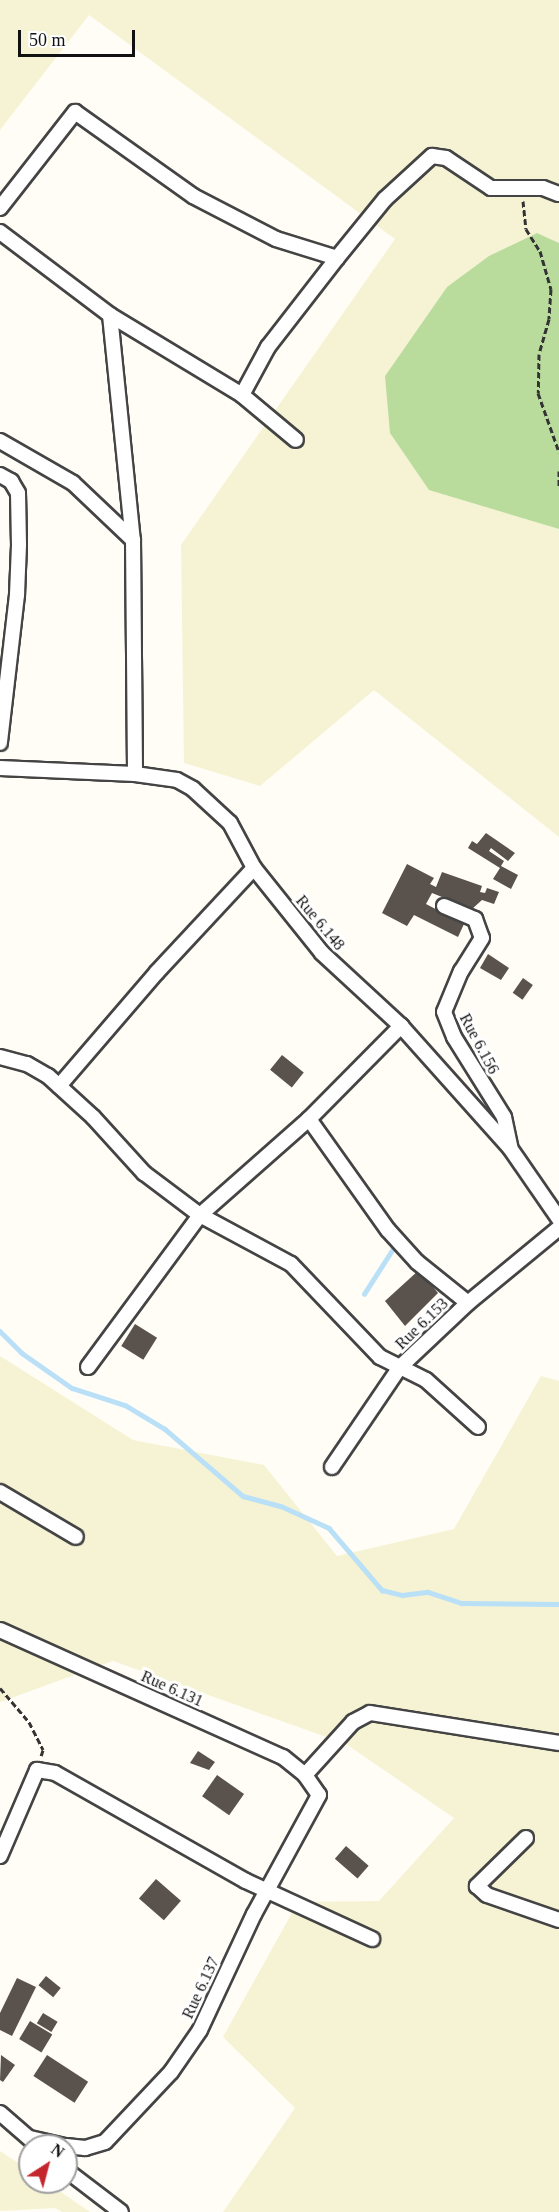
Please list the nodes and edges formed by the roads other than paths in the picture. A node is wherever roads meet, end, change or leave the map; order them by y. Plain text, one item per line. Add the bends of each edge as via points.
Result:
1 (559, 194) edge
2 (0, 208) edge
3 (0, 232) edge
4 (337, 258) junction
5 (110, 315) junction
6 (242, 395) junction
7 (296, 440) dead end
8 (0, 441) edge
9 (0, 475) edge
10 (133, 540) junction
11 (6, 632) edge
12 (0, 743) edge
13 (0, 768) edge
14 (135, 774) junction
15 (254, 868) junction
16 (444, 906) dead end
17 (401, 1026) junction
18 (0, 1057) edge
19 (59, 1086) junction
20 (309, 1119) junction
21 (510, 1148) junction
22 (200, 1215) junction
23 (559, 1219) edge
24 (559, 1228) edge
25 (468, 1303) junction
26 (88, 1367) dead end
27 (400, 1367) junction
28 (478, 1427) dead end
29 (332, 1467) dead end
30 (0, 1492) edge
31 (76, 1537) dead end
32 (0, 1630) edge
33 (559, 1743) edge
34 (305, 1775) junction
35 (319, 1795) joint
36 (526, 1838) dead end
37 (0, 1856) edge
38 (267, 1892) junction
39 (559, 1920) edge
40 (372, 1939) dead end
41 (0, 2113) edge
42 (24, 2134) edge
43 (78, 2147) edge
44 (78, 2179) edge
45 (121, 2212) edge

1 - 4 street via 543,188 491,188 446,158 432,156 385,199
2 - 4 street via 75,112 194,196 276,238
3 - 5 street
4 - 6 street via 268,347
5 - 6 street
5 - 10 street
6 - 7 street
8 - 10 street via 73,483
9 - 11 street via 11,481 18,493 17,595
10 - 14 street
11 - 12 street
13 - 14 street, Rue 6.148
14 - 15 street, Rue 6.148 via 177,780 193,789 230,823
15 - 17 street, Rue 6.148 via 322,953
15 - 19 street
16 - 21 street, Rue 6.156 via 475,919 482,938 461,971 444,1012 454,1037 504,1117
17 - 20 street
17 - 21 street, Rue 6.148
18 - 19 street via 27,1064
19 - 22 street via 144,1173
20 - 22 street
20 - 25 street via 388,1230 417,1262
21 - 23 street, Rue 6.148
22 - 26 street
22 - 27 street via 291,1264 368,1346
24 - 25 street, Rue 6.153
25 - 27 street, Rue 6.153
27 - 28 street via 426,1380
27 - 29 street, Rue 6.153
30 - 31 street
32 - 34 street, Rue 6.131 via 283,1757
33 - 34 street via 370,1713 353,1722
34 - 35 street, Rue 6.131
35 - 38 street, Rue 6.137
36 - 39 street via 477,1886 487,1895
37 - 38 street via 37,1770 55,1773
38 - 40 street
38 - 43 street, Rue 6.137 via 200,2030 171,2072 105,2142
41 - 42 street
44 - 45 street

